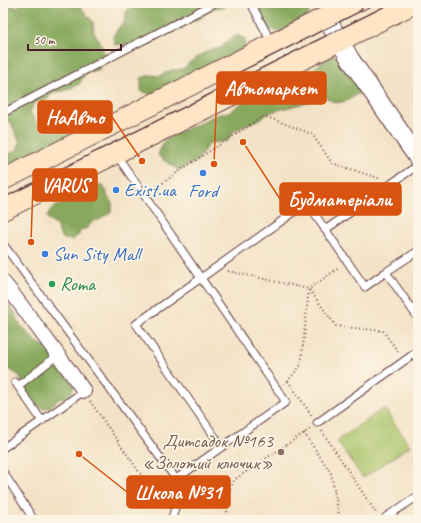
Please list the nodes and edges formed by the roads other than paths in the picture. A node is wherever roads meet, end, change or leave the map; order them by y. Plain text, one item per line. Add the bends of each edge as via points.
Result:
1 (216, 3) edge
2 (251, 3) edge
3 (353, 3) edge
4 (415, 3) edge
5 (326, 17) junction
6 (339, 41) junction
7 (272, 44) junction
8 (3, 113) edge
9 (116, 153) junction
10 (418, 158) edge
11 (418, 165) edge
12 (3, 180) edge
13 (3, 210) edge
14 (325, 230) junction
15 (3, 244) edge
16 (418, 251) edge
17 (386, 272) junction
18 (201, 278) junction
19 (3, 282) edge
20 (418, 318) edge
21 (418, 351) edge
22 (58, 355) junction
23 (84, 391) joint
24 (42, 421) junction
25 (316, 423) road end
26 (222, 447) junction
27 (3, 448) edge
28 (3, 472) edge
29 (176, 479) junction
30 (418, 496) edge
31 (386, 517) road end
32 (34, 520) edge
33 (170, 520) edge

1 - 8 lane
2 - 7 lane
3 - 5 main road
4 - 6 main road
5 - 6 street
5 - 7 main road
6 - 9 main road
6 - 10 street
7 - 12 main road
9 - 13 main road
9 - 18 lane
11 - 14 lane
14 - 17 lane via 365,287
14 - 18 lane via 307,204
15 - 29 lane
16 - 17 lane
17 - 20 lane
18 - 26 lane via 286,402
18 - 26 lane via 136,324
19 - 22 street
21 - 25 lane
22 - 23 street
22 - 24 lane via 17,384
23 - 24 lane
24 - 27 lane
26 - 29 lane
28 - 32 lane
29 - 33 lane via 178,498
30 - 31 lane

